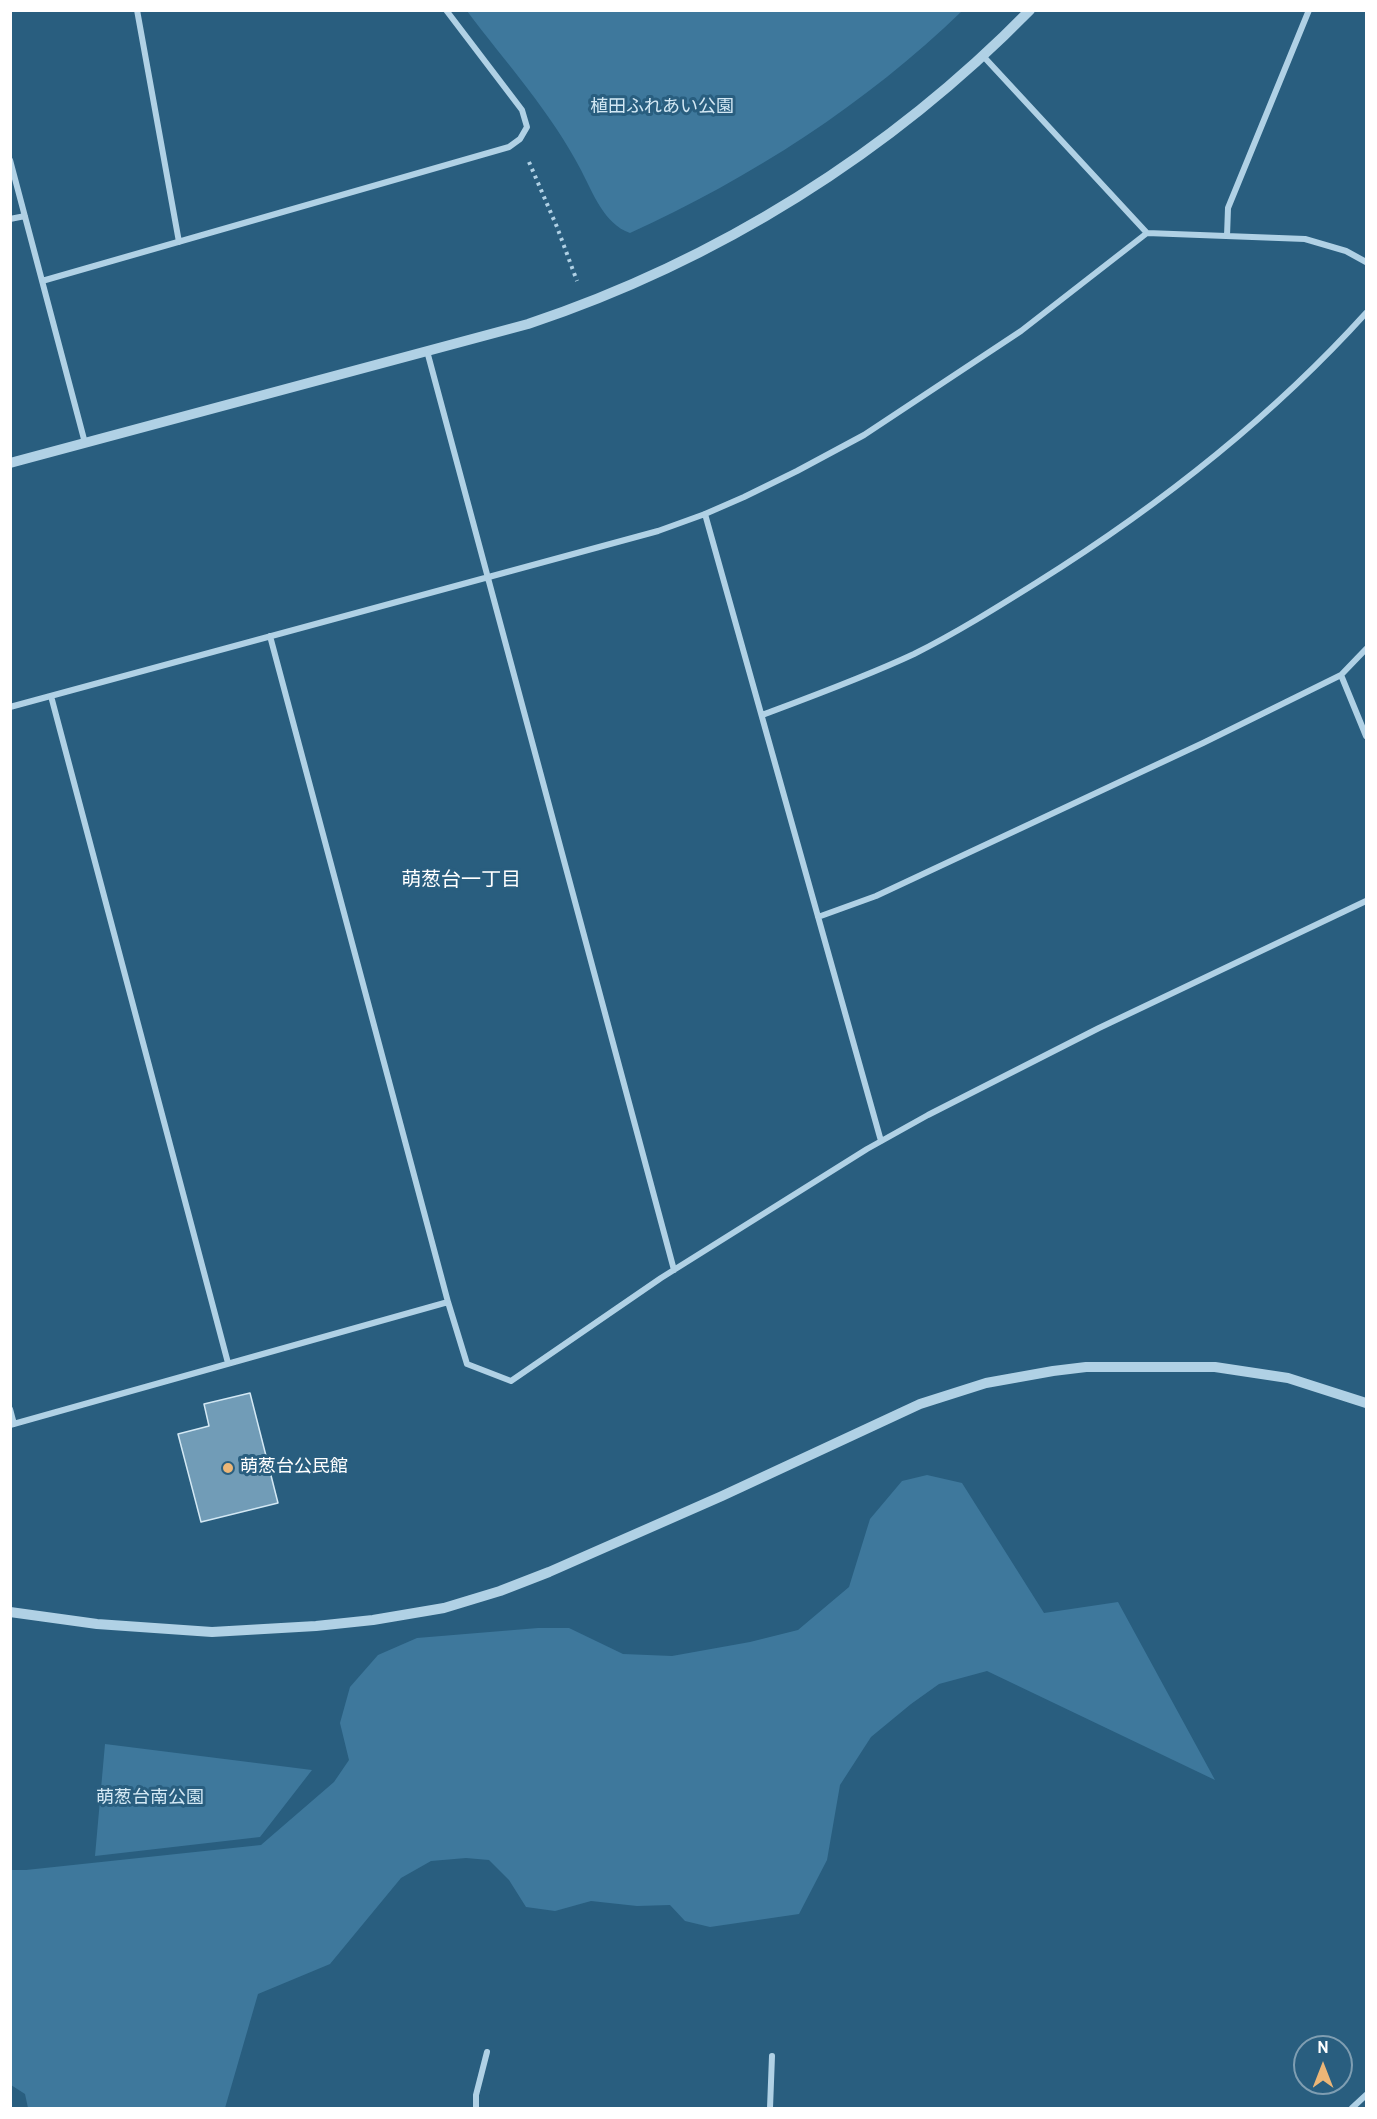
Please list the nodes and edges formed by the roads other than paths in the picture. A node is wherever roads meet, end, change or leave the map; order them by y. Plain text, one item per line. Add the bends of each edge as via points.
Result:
1 (137, 10) edge
2 (446, 10) edge
3 (1030, 10) edge
4 (1309, 10) edge
5 (984, 57) junction
6 (10, 160) edge
7 (25, 216) junction
8 (10, 219) edge
9 (1147, 233) junction
10 (1227, 236) junction
11 (179, 242) junction
12 (1366, 262) edge
13 (42, 281) junction
14 (1366, 313) edge
15 (427, 351) junction
16 (85, 443) junction
17 (10, 463) edge
18 (705, 514) junction
19 (488, 577) junction
20 (270, 636) junction
21 (1366, 649) edge
22 (1341, 675) junction
23 (51, 696) junction
24 (10, 707) edge
25 (762, 715) junction
26 (1366, 736) edge
27 (1366, 901) edge
28 (818, 917) junction
29 (881, 1141) junction
30 (674, 1270) junction
31 (448, 1302) junction
32 (228, 1363) junction
33 (1366, 1403) edge
34 (10, 1409) edge
35 (12, 1424) edge
36 (10, 1612) edge
37 (488, 2052) dead end
38 (772, 2056) dead end
39 (1366, 2095) edge
40 (476, 2109) edge
41 (770, 2109) edge
42 (1352, 2109) edge

1 - 11 street
2 - 11 street via 522,110 527,127 520,139 509,147
3 - 5 street
4 - 10 street via 1228,208
5 - 9 street
5 - 15 street via 834,175 724,241 585,305
6 - 7 street
7 - 8 street
7 - 13 street
9 - 10 street
9 - 18 street via 1021,331 873,429 797,471
10 - 12 street via 1305,239 1346,251
11 - 13 street
13 - 16 street
14 - 25 street via 1263,416 1084,553 914,654
15 - 16 street
15 - 19 street
16 - 17 street
18 - 19 street via 658,531
18 - 25 street
19 - 20 street
19 - 30 street
20 - 23 street
20 - 31 street
21 - 22 street
22 - 26 street
22 - 28 street via 876,896
23 - 24 street
23 - 32 street
25 - 28 street
27 - 29 street via 1099,1028
28 - 29 street
29 - 30 street
30 - 31 street via 511,1381 467,1364
31 - 32 street
32 - 35 street
33 - 36 street via 1288,1378 1215,1367 1086,1367 1053,1371 986,1383 920,1404 549,1572 444,1608 305,1628 212,1632 97,1624
34 - 35 street
37 - 40 street
38 - 41 street
39 - 42 street

